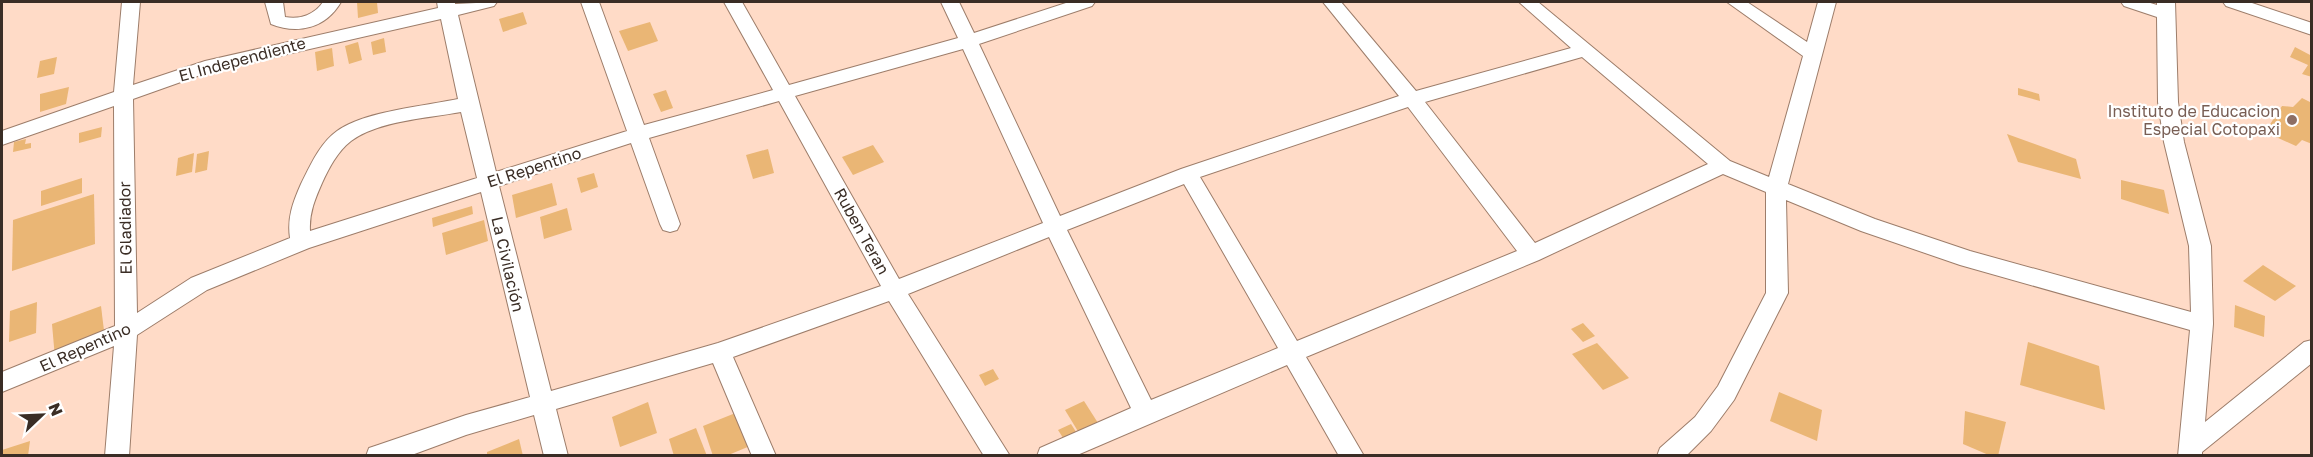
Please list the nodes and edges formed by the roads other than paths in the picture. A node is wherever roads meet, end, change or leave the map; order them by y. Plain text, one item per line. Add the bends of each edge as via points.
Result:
1 (131, 2) edge
2 (274, 2) edge
3 (332, 2) edge
4 (488, 2) edge
5 (590, 2) edge
6 (733, 2) edge
7 (950, 2) edge
8 (1086, 2) edge
9 (1332, 2) edge
10 (1528, 2) edge
11 (1736, 2) edge
12 (1827, 2) edge
13 (2130, 2) edge
14 (2232, 2) edge
15 (448, 6) edge
16 (2165, 8) edge
17 (2312, 30) edge
18 (967, 42) junction
19 (1584, 50) junction
20 (1814, 55) junction
21 (785, 92) junction
22 (123, 94) junction
23 (1412, 99) junction
24 (469, 104) junction
25 (638, 134) junction
26 (2, 138) edge
27 (1723, 166) junction
28 (1188, 174) junction
29 (489, 182) junction
30 (1776, 189) junction
31 (670, 224) dead end
32 (1055, 227) junction
33 (302, 242) junction
34 (1530, 254) junction
35 (894, 290) junction
36 (2202, 324) junction
37 (126, 331) junction
38 (2312, 349) edge
39 (1293, 351) junction
40 (720, 352) junction
41 (2, 382) edge
42 (541, 403) junction
43 (1145, 413) junction
44 (2190, 452) edge
45 (117, 456) edge
46 (378, 456) edge
47 (556, 456) edge
48 (764, 456) edge
49 (998, 456) edge
50 (1049, 456) edge
51 (1352, 456) edge
52 (1669, 456) edge

1 - 22 street, El Gladiador
2 - 3 street via 275,17 294,24 317,17
4 - 15 street, El Independiente
5 - 25 street
6 - 21 street, Ruben Teran
7 - 18 street
8 - 18 street, El Repentino
9 - 23 street
10 - 19 street
11 - 20 street
12 - 20 street
13 - 16 street
14 - 17 street
15 - 22 street, El Independiente via 205,67
15 - 24 street, La Civilación
16 - 36 street via 2168,102 2200,246
18 - 21 street, El Repentino
18 - 32 street
19 - 23 street
19 - 27 street
20 - 30 street
21 - 25 street, El Repentino
21 - 35 street, Ruben Teran
22 - 26 street, El Independiente
22 - 37 street, El Gladiador
23 - 28 street
23 - 34 street
24 - 29 street, La Civilación
24 - 33 street via 370,125 345,135 326,154 303,201 298,228
25 - 29 street, El Repentino
25 - 31 street
27 - 30 street
27 - 34 street
28 - 32 street
28 - 39 street
29 - 33 street, El Repentino
29 - 42 street, La Civilación
30 - 36 street via 1968,259
30 - 52 street via 1777,293 1726,393 1703,424
32 - 35 street
32 - 43 street
33 - 37 street, El Repentino via 199,284
34 - 39 street
35 - 40 street
35 - 49 street, Ruben Teran
36 - 44 street
37 - 41 street, El Repentino
37 - 45 street, El Gladiador
38 - 44 street
39 - 43 street
39 - 51 street
40 - 42 street
40 - 48 street
42 - 46 street
42 - 47 street, La Civilación
43 - 50 street

